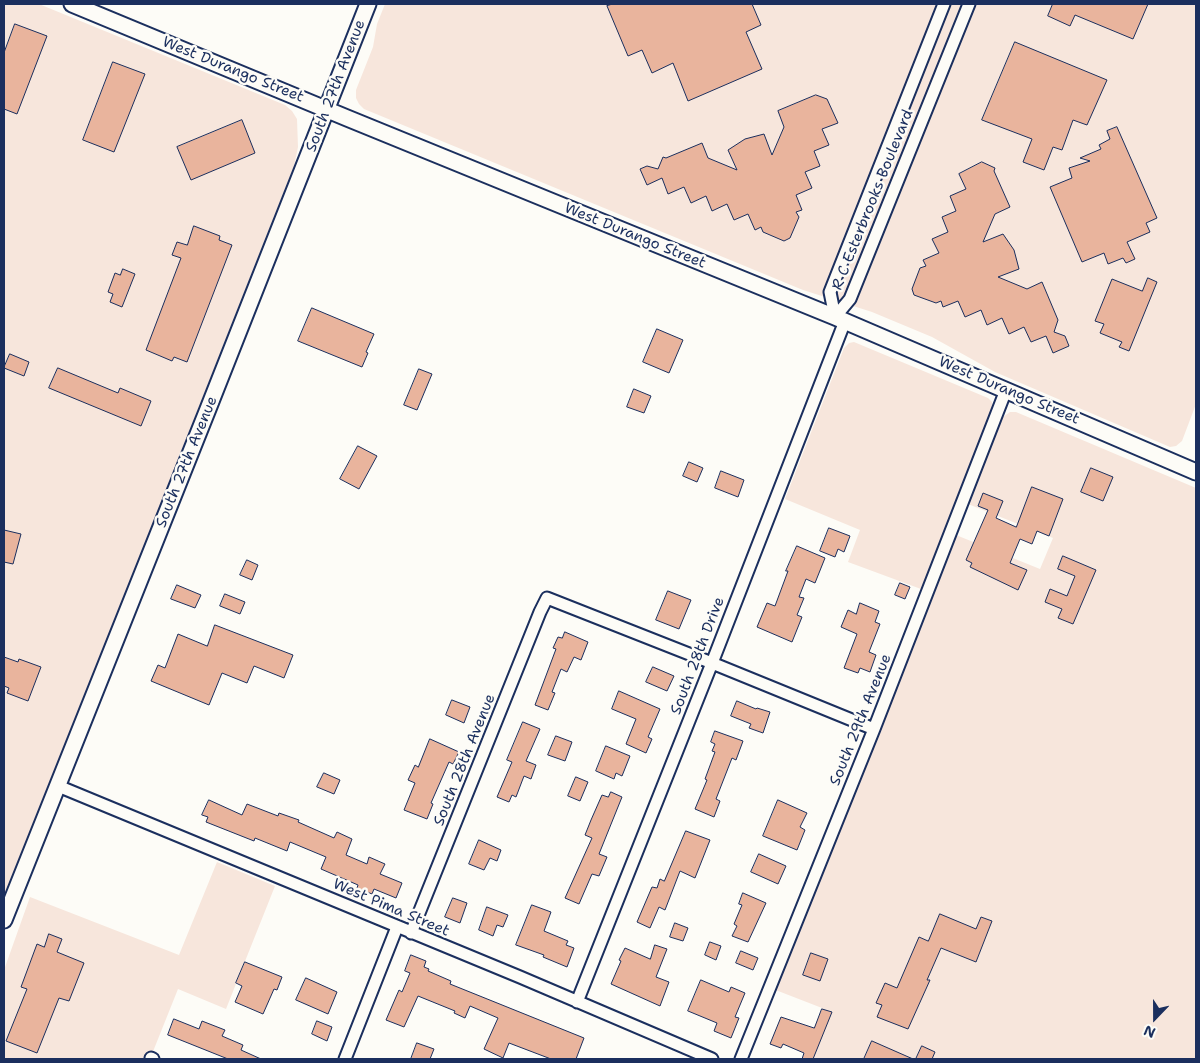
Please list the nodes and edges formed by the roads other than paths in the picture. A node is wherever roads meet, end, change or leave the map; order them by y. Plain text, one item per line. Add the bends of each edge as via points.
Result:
1 (72, 4) edge
2 (368, 4) edge
3 (944, 4) edge
4 (970, 4) edge
5 (326, 109) junction
6 (840, 319) junction
7 (1006, 390) junction
8 (1196, 472) edge
9 (712, 663) junction
10 (874, 729) junction
11 (58, 786) junction
12 (4, 920) edge
13 (397, 927) junction
14 (411, 933) junction
15 (577, 1002) junction
16 (345, 1059) edge
17 (712, 1059) edge
18 (741, 1059) edge

1 - 5 street, West Durango Street
2 - 5 street, South 27th Avenue
3 - 6 street, R C Esterbrooks Boulevard via 830,292
4 - 6 street, R C Esterbrooks Boulevard
5 - 6 street, West Durango Street
5 - 11 street, South 27th Avenue
6 - 7 street, West Durango Street
6 - 9 street, South 28th Drive
7 - 8 street, West Durango Street
7 - 10 street, South 29th Avenue
9 - 10 street
9 - 14 street, South 28th Avenue via 548,598
9 - 15 street, South 28th Drive
10 - 18 street, South 29th Avenue
11 - 12 street, South 27th Avenue
11 - 13 street, West Pima Street
13 - 14 street, West Pima Street
13 - 16 street
14 - 15 street, West Pima Street
15 - 17 street, West Pima Street

